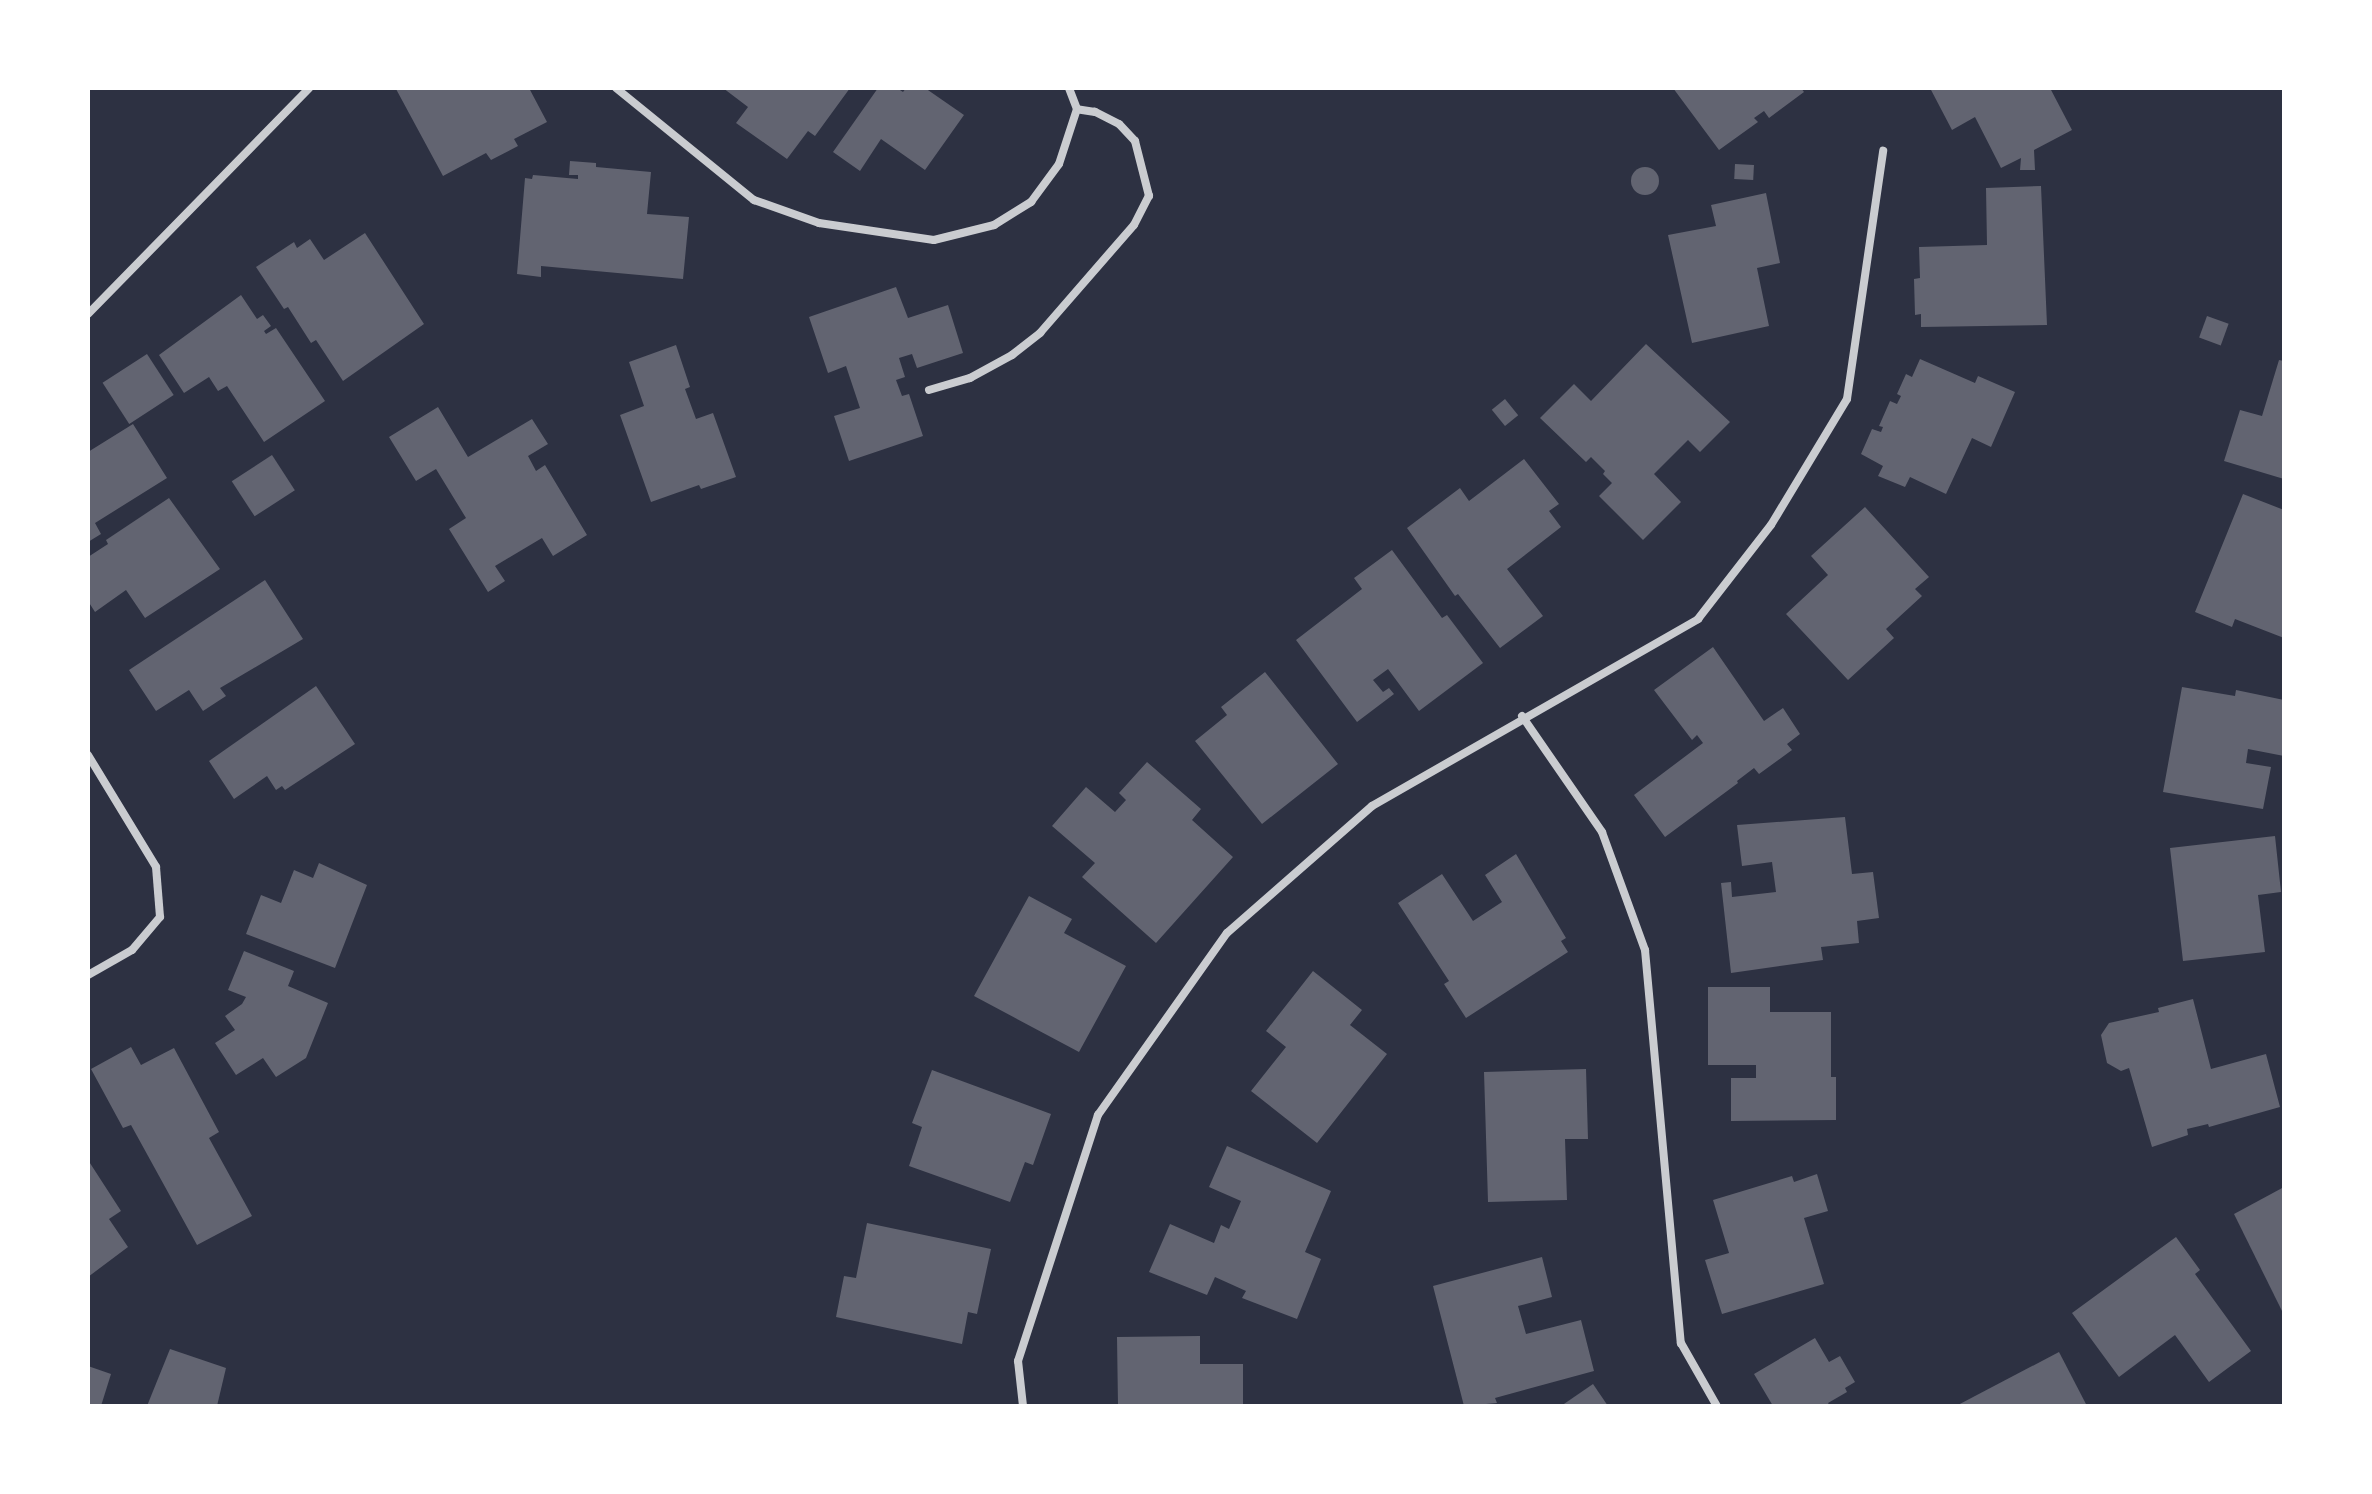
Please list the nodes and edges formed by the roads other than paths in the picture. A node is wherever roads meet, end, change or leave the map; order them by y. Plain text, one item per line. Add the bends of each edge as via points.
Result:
1 (309, 88) edge
2 (616, 88) edge
3 (1069, 88) edge
4 (1077, 109) junction
5 (1883, 151) dead end
6 (88, 314) edge
7 (929, 390) dead end
8 (1522, 716) junction
9 (88, 755) edge
10 (88, 975) edge
11 (1023, 1406) edge
12 (1717, 1406) edge

1 - 6 street
2 - 4 street via 754,200 819,223 934,240 994,225 1031,202 1059,164
3 - 4 street
4 - 7 street via 1119,124 1135,141 1149,196 1134,225 1040,333 970,378
5 - 8 street via 1847,399 1771,525 1698,619
8 - 11 street via 1372,806 1227,933 1098,1115 1018,1361
8 - 12 street via 1602,832 1645,950 1681,1343
9 - 10 street via 156,867 160,917 132,950

